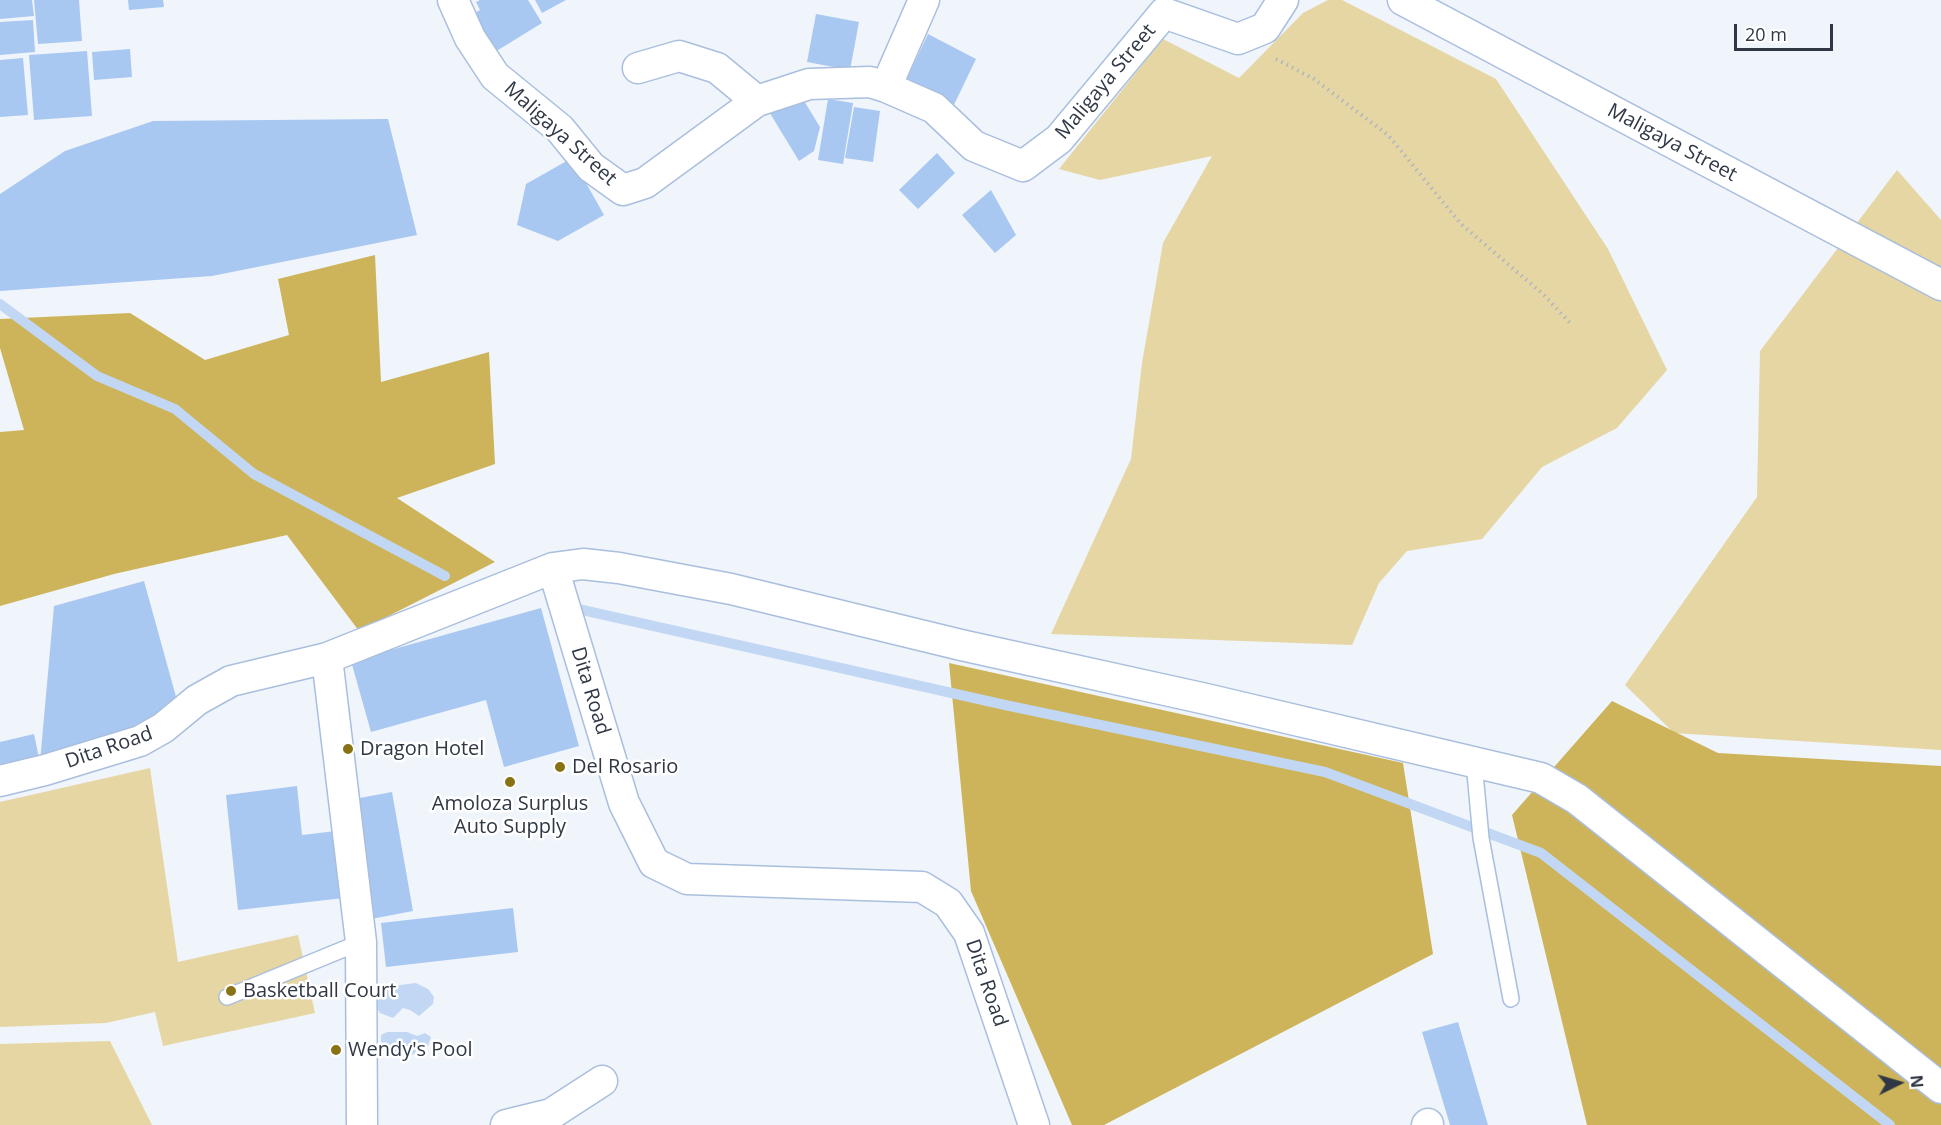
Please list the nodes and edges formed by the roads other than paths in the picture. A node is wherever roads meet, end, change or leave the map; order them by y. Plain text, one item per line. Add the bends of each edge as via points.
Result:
1 (453, 0) edge
2 (924, 0) edge
3 (1283, 0) edge
4 (1403, 0) edge
5 (638, 69) dead end
6 (886, 87) junction
7 (757, 101) junction
8 (1941, 285) edge
9 (553, 568) junction
10 (327, 658) junction
11 (1473, 762) junction
12 (0, 781) edge
13 (361, 942) junction
14 (227, 997) dead end
15 (1511, 999) dead end
16 (602, 1081) dead end
17 (1941, 1088) edge
18 (362, 1125) edge
19 (506, 1125) edge
20 (1034, 1125) edge

1 - 7 street, Maligaya Street via 470,38 495,76 560,129 591,167 622,190 645,183
2 - 6 street
3 - 6 street, Maligaya Street via 1265,28 1238,39 1164,13 1059,140 1023,166 974,146 934,108
4 - 8 street, Maligaya Street
5 - 7 street via 679,56 717,68
6 - 7 street, Maligaya Street via 870,82 809,84
9 - 10 street, Dita Road
9 - 11 street via 584,564 619,568 731,589
9 - 20 street, Dita Road via 624,803 654,863 687,879 922,887 948,903 969,933
10 - 12 street, Dita Road via 231,681 140,741
10 - 13 street
11 - 15 lane via 1481,838
11 - 17 street via 1541,778 1577,799
13 - 14 lane
13 - 18 street
16 - 19 street via 551,1114

